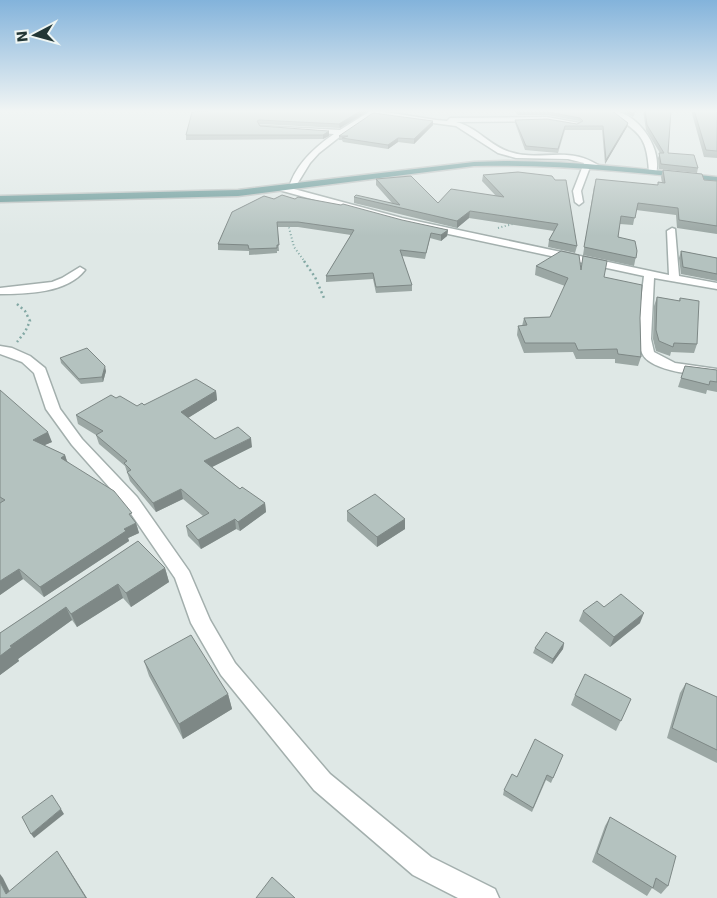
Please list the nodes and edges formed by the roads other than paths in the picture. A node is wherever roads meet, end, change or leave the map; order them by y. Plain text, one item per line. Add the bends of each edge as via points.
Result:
1 (315, 152) edge
2 (501, 152) edge
3 (651, 152) edge
4 (591, 166) junction
5 (653, 172) junction
6 (717, 179) edge
7 (282, 188) joint
8 (293, 189) junction
9 (0, 199) edge
10 (579, 202) dead end
11 (672, 231) dead end
12 (80, 270) dead end
13 (649, 274) junction
14 (674, 279) junction
15 (717, 286) edge
16 (5, 291) edge
17 (4, 350) edge
18 (717, 373) edge
19 (155, 534) junction
20 (138, 545) edge
21 (486, 898) edge

1 - 8 street via 304,162
2 - 4 street via 526,157 574,158 589,162
3 - 5 street
4 - 5 main road
4 - 8 main road via 474,164
4 - 10 street via 577,191
5 - 6 main road
7 - 8 street
7 - 9 main road via 181,196
8 - 13 street via 477,238
11 - 14 street
12 - 16 street via 62,282
13 - 14 street
13 - 18 street via 645,340 648,354 669,365
14 - 15 street
17 - 19 street via 26,359 40,371 53,409 77,442 131,500
19 - 20 street
19 - 21 street via 183,576 201,623 228,668 322,782 422,866

